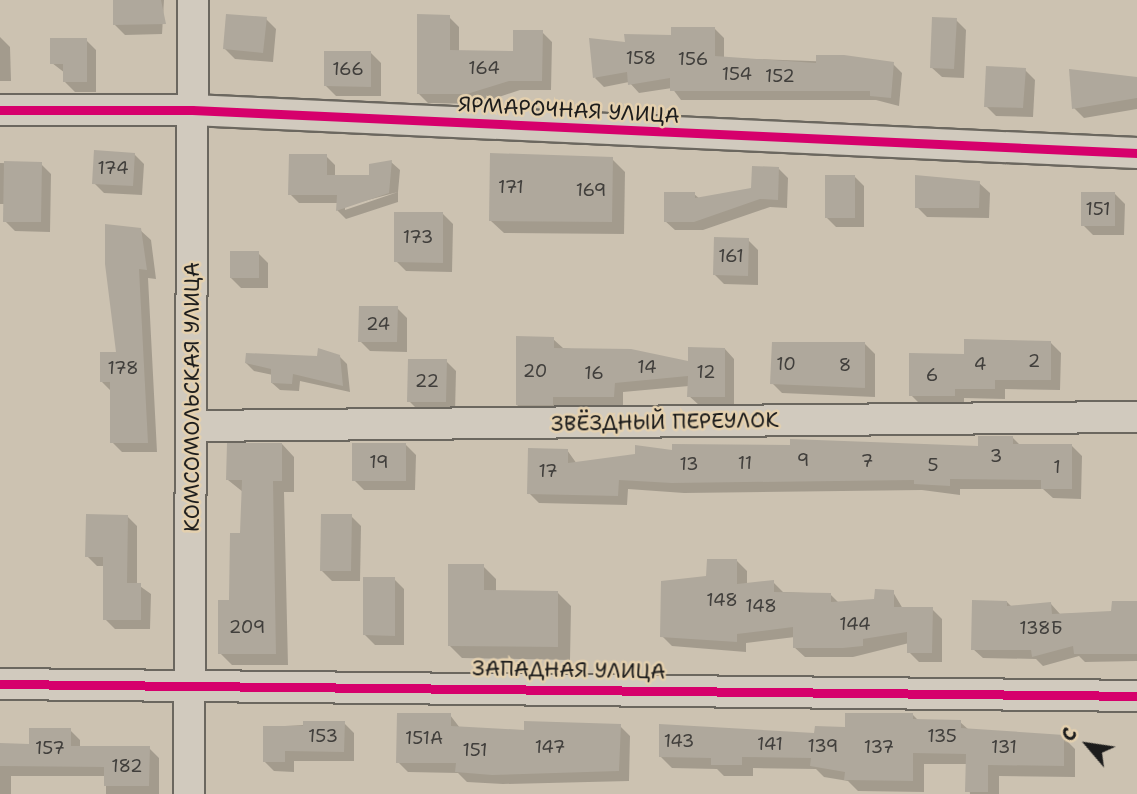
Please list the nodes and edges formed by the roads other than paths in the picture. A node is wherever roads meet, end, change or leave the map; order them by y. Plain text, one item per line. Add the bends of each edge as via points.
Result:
1 (193, 0) edge
2 (0, 110) edge
3 (192, 110) junction
4 (1137, 153) edge
5 (1137, 416) edge
6 (192, 426) junction
7 (191, 683) junction
8 (0, 684) edge
9 (1137, 696) edge
10 (189, 794) edge

1 - 3 street, КОМСОМОЛЬСКАЯ УЛИЦА
2 - 3 street, ЯРМАРОЧНАЯ УЛИЦА
3 - 4 street, ЯРМАРОЧНАЯ УЛИЦА
3 - 6 street, КОМСОМОЛЬСКАЯ УЛИЦА
5 - 6 street, ЗВЁЗДНЫЙ ПЕРЕУЛОК
6 - 7 street, КОМСОМОЛЬСКАЯ УЛИЦА
7 - 8 street, ЗАПАДНАЯ УЛИЦА
7 - 9 street, ЗАПАДНАЯ УЛИЦА
7 - 10 street, КОМСОМОЛЬСКАЯ УЛИЦА

